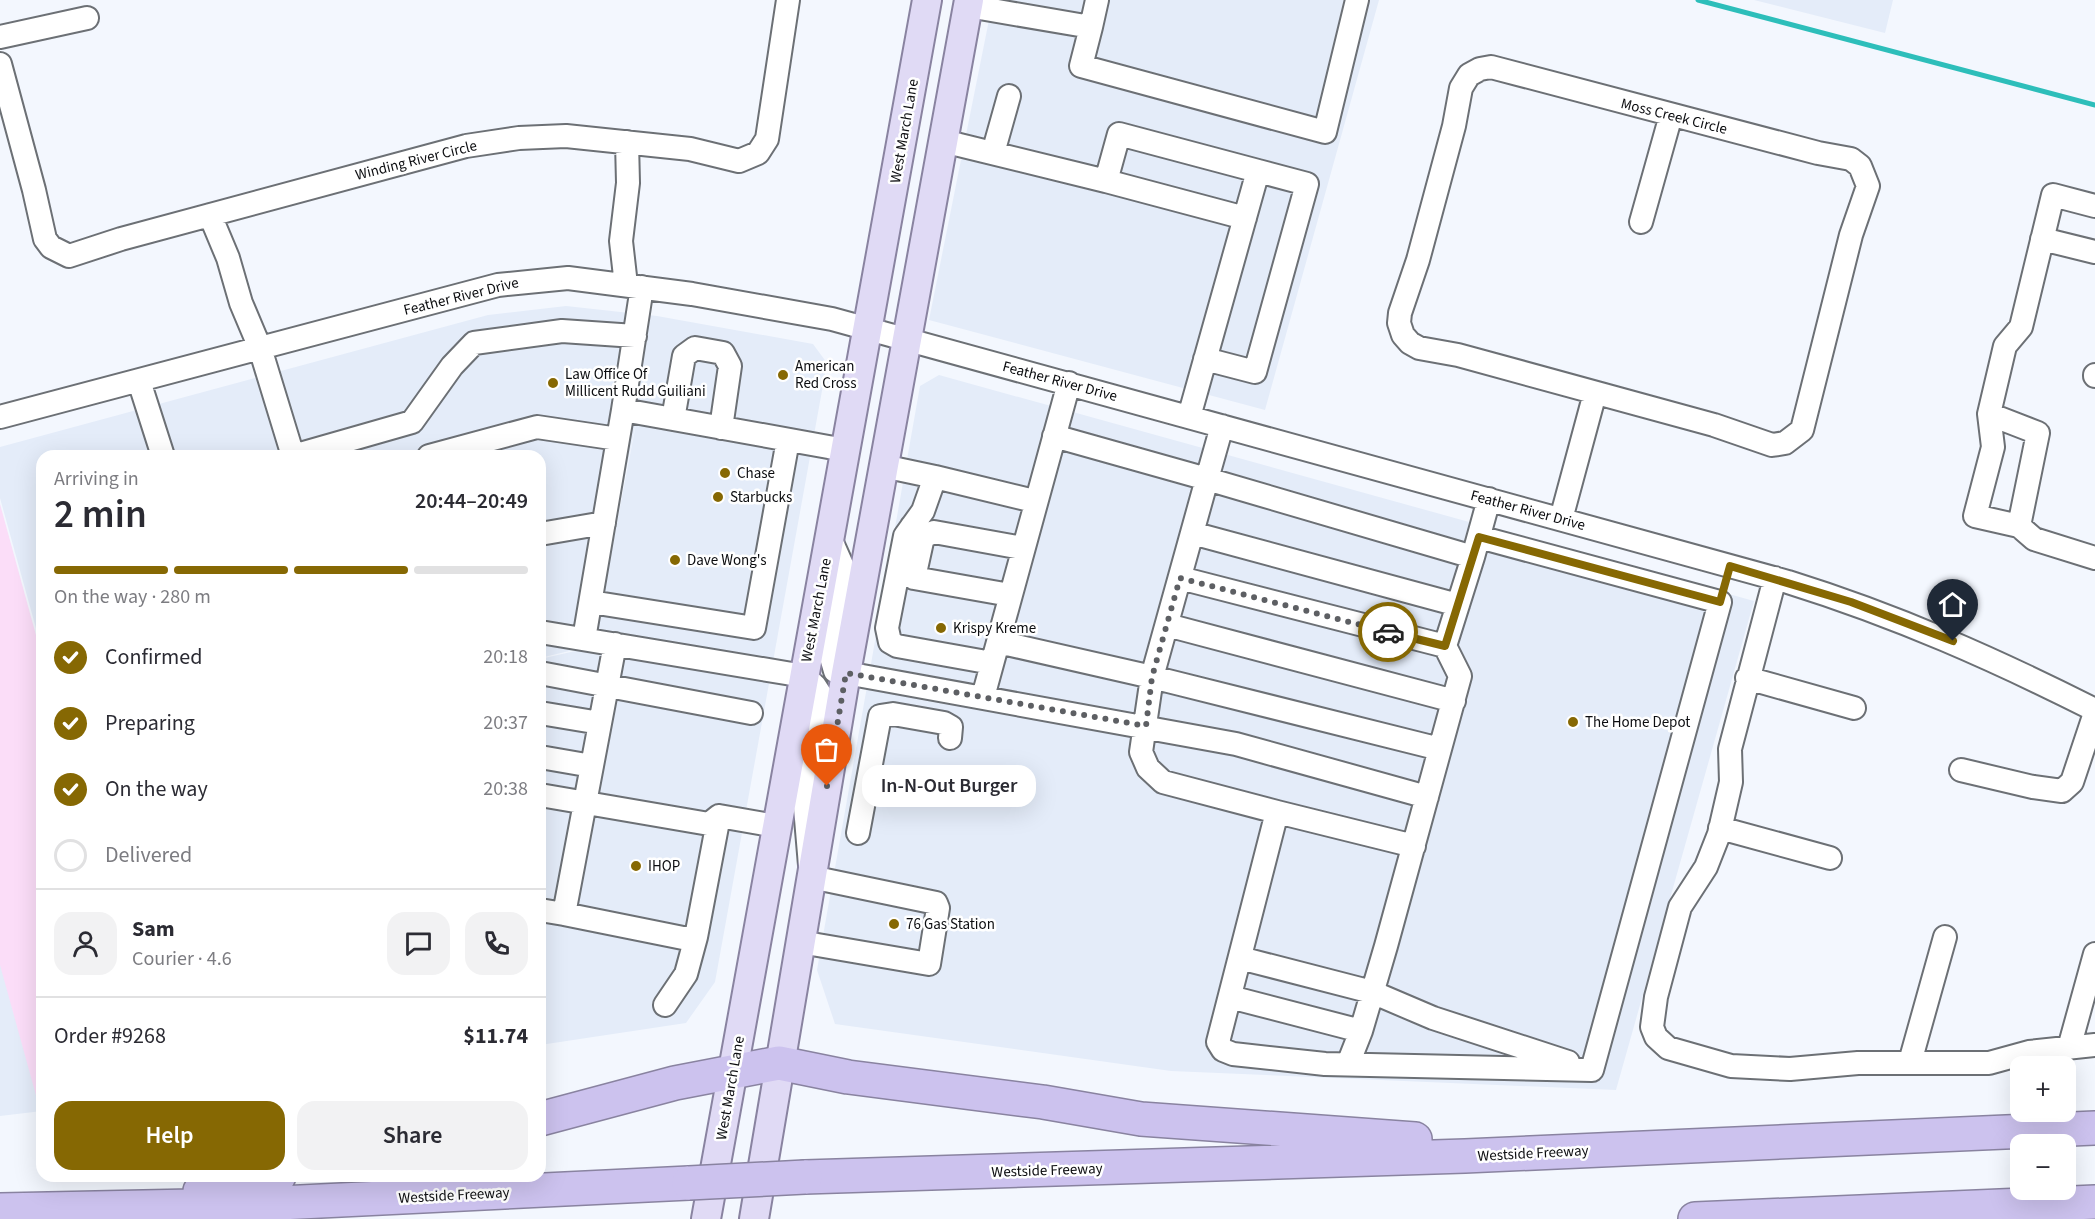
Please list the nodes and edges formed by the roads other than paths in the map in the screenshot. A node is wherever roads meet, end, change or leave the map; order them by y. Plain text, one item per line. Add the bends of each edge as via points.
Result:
1 (788, 0) edge
2 (927, 0) edge
3 (1097, 0) edge
4 (1357, 0) edge
5 (968, 3) edge
6 (87, 18) dead end
7 (1091, 27) junction
8 (0, 37) edge
9 (0, 64) edge
10 (1009, 96) dead end
11 (1671, 115) junction
12 (943, 141) junction
13 (627, 142) junction
14 (993, 153) junction
15 (1258, 171) junction
16 (1106, 181) junction
17 (2095, 206) edge
18 (210, 215) junction
19 (1245, 218) junction
20 (1641, 222) dead end
21 (2042, 239) junction
22 (2095, 252) edge
23 (634, 286) junction
24 (869, 329) junction
25 (634, 336) junction
26 (906, 339) junction
27 (260, 348) junction
28 (1205, 359) junction
29 (139, 381) junction
30 (1069, 383) junction
31 (1595, 393) junction
32 (623, 410) junction
33 (1989, 414) junction
34 (0, 417) edge
35 (1189, 417) junction
36 (673, 419) junction
37 (1222, 426) junction
38 (720, 428) junction
39 (1054, 436) junction
40 (618, 439) junction
41 (788, 440) junction
42 (161, 450) edge
43 (291, 450) edge
44 (314, 450) edge
45 (451, 450) edge
46 (845, 450) junction
47 (883, 466) junction
48 (1207, 479) junction
49 (932, 486) junction
50 (1489, 499) junction
51 (1034, 501) junction
52 (1561, 519) junction
53 (604, 523) junction
54 (2019, 526) junction
55 (918, 532) junction
56 (546, 533) edge
57 (1192, 533) junction
58 (830, 538) junction
59 (1476, 547) junction
60 (1022, 548) junction
61 (2095, 558) edge
62 (1730, 566) junction
63 (1180, 578) junction
64 (1775, 578) junction
65 (1011, 596) junction
66 (591, 602) junction
67 (1720, 602) junction
68 (1458, 605) junction
69 (1167, 625) junction
70 (546, 633) edge
71 (584, 639) junction
72 (615, 644) junction
73 (1445, 646) junction
74 (995, 652) junction
75 (846, 673) junction
76 (546, 674) edge
77 (804, 676) junction
78 (1152, 677) junction
79 (1748, 678) junction
80 (607, 687) junction
81 (983, 697) junction
82 (1454, 701) junction
83 (1854, 708) dead end
84 (2095, 712) edge
85 (751, 713) dead end
86 (546, 714) edge
87 (600, 723) junction
88 (1146, 726) junction
89 (950, 738) dead end
90 (1440, 749) junction
91 (546, 758) edge
92 (592, 766) junction
93 (1961, 770) dead end
94 (546, 796) edge
95 (1427, 797) junction
96 (585, 803) junction
97 (1277, 812) junction
98 (719, 816) junction
99 (776, 826) junction
100 (1720, 828) junction
101 (858, 833) dead end
102 (1414, 846) junction
103 (1830, 858) dead end
104 (811, 877) junction
105 (546, 911) edge
106 (564, 914) junction
107 (696, 937) junction
108 (1945, 937) dead end
109 (800, 942) junction
110 (2095, 954) edge
111 (1240, 958) junction
112 (1372, 992) junction
113 (1230, 997) junction
114 (665, 1005) dead end
115 (1361, 1031) junction
116 (2095, 1045) edge
117 (2069, 1048) junction
118 (1910, 1062) junction
119 (779, 1064) junction
120 (1347, 1065) junction
121 (733, 1070) junction
122 (1592, 1070) junction
123 (546, 1117) edge
124 (2095, 1128) edge
125 (1465, 1156) junction
126 (265, 1182) edge
127 (234, 1195) junction
128 (2095, 1202) edge
129 (0, 1210) edge
130 (706, 1219) edge
131 (754, 1219) edge
132 (1695, 1219) edge

1 - 13 street, Winding River Circle via 767,139 758,153 739,161 690,149
2 - 24 main road, West March Lane
3 - 7 street
4 - 7 street via 1325,132 1081,66
5 - 7 street
5 - 12 main road
6 - 8 street
9 - 18 street, Winding River Circle via 45,239 51,247 61,254 76,255
10 - 14 street
11 - 20 street
11 - 31 street, Moss Creek Circle via 1491,68 1469,75 1461,88 1418,260 1400,313 1403,335 1419,348
11 - 31 street, Moss Creek Circle via 1851,159 1865,175 1866,196 1851,235 1802,430 1796,437 1785,444 1772,445
12 - 14 street
12 - 26 main road
13 - 18 street, Winding River Circle via 566,136 466,146
13 - 23 street via 628,183 621,241
14 - 16 street
15 - 16 street via 1119,134
15 - 19 street
15 - 28 street via 1307,184 1255,372
16 - 19 street
17 - 21 street via 2053,195
18 - 27 street
19 - 28 street
21 - 22 street
21 - 33 street via 2021,327 2005,346
23 - 24 street, Feather River Drive via 832,319
23 - 25 street
23 - 27 street, Feather River Drive via 567,278 498,285
24 - 26 street, Feather River Drive
24 - 46 main road, West March Lane
25 - 32 street
25 - 44 street via 562,331 474,343 452,366 412,422
26 - 30 street, Feather River Drive
26 - 47 main road
27 - 29 street, Feather River Drive
27 - 43 street
28 - 35 street
29 - 34 street, Feather River Drive
29 - 42 street
30 - 35 street, Feather River Drive
30 - 39 street
31 - 52 street
32 - 36 street
32 - 40 street
33 - 54 street via 2038,433
33 - 54 street via 1993,447 1975,516
35 - 37 street, Feather River Drive
36 - 38 street
36 - 38 street via 684,356 695,348 723,353 730,366
37 - 48 street
37 - 50 street, Feather River Drive
38 - 41 street
39 - 48 street
39 - 51 street
40 - 45 street via 537,427
40 - 53 street
41 - 46 street
41 - 66 street via 754,628
46 - 58 main road, West March Lane
47 - 49 street
47 - 75 main road
48 - 57 street
48 - 59 street
49 - 51 street
49 - 55 street
50 - 52 street, Feather River Drive
50 - 59 street
51 - 60 street
52 - 62 street, Feather River Drive
53 - 56 street
53 - 66 street
54 - 61 street via 2034,539
55 - 60 street
55 - 65 street via 914,578
55 - 74 street via 905,536 887,628 890,642 897,646
57 - 63 street
57 - 68 street
58 - 75 street via 842,565 829,650 835,671
58 - 77 main road, West March Lane
59 - 67 street
59 - 68 street
60 - 65 street
62 - 64 street, Feather River Drive
62 - 67 street
63 - 69 street
63 - 73 street
64 - 79 street
64 - 84 street, Feather River Drive via 1936,634 2003,663
65 - 74 street
66 - 71 street
67 - 122 street
68 - 73 street
69 - 78 street
69 - 82 street
70 - 71 street
71 - 72 street
72 - 77 street
72 - 80 street
73 - 82 street via 1460,676
74 - 78 street
74 - 81 street
75 - 81 street
75 - 104 main road
76 - 80 street
77 - 99 main road, West March Lane
77 - 104 street via 824,700 805,807
78 - 88 street
78 - 90 street
79 - 83 street
79 - 100 street via 1730,749 1731,782
80 - 85 street
80 - 87 street
81 - 88 street
82 - 90 street
84 - 93 street via 2072,782 2062,791
86 - 87 street
87 - 92 street
88 - 95 street via 1236,744
88 - 97 street via 1141,752 1148,768 1163,782
89 - 101 street via 951,728 944,723 893,714 880,716
90 - 95 street
91 - 92 street
92 - 96 street
94 - 96 street
95 - 102 street
96 - 98 street via 709,824
96 - 106 street
97 - 102 street
97 - 111 street
98 - 99 street
98 - 107 street
99 - 121 main road, West March Lane
100 - 103 street
100 - 118 street via 1706,867 1680,907 1656,997 1652,1027 1656,1036 1668,1048 1731,1066 1790,1069
102 - 112 street
104 - 109 main road
104 - 109 street via 936,903 929,964
105 - 106 street
106 - 107 street via 683,938
107 - 114 street via 686,974
108 - 118 street
109 - 119 main road
110 - 117 street
111 - 112 street
111 - 113 street
112 - 115 street
112 - 122 street via 1433,1018
113 - 115 street
113 - 120 street via 1218,1042 1223,1050
115 - 120 street
116 - 117 street
117 - 118 street via 2029,1052 1989,1063
119 - 121 highway
119 - 125 highway via 1141,1119 1414,1139
119 - 131 main road
120 - 122 street
121 - 123 highway
121 - 130 main road, West March Lane
124 - 125 highway, Westside Freeway
125 - 127 highway, Westside Freeway, bridge
126 - 127 highway
127 - 129 highway, Westside Freeway via 134,1206
128 - 132 highway

